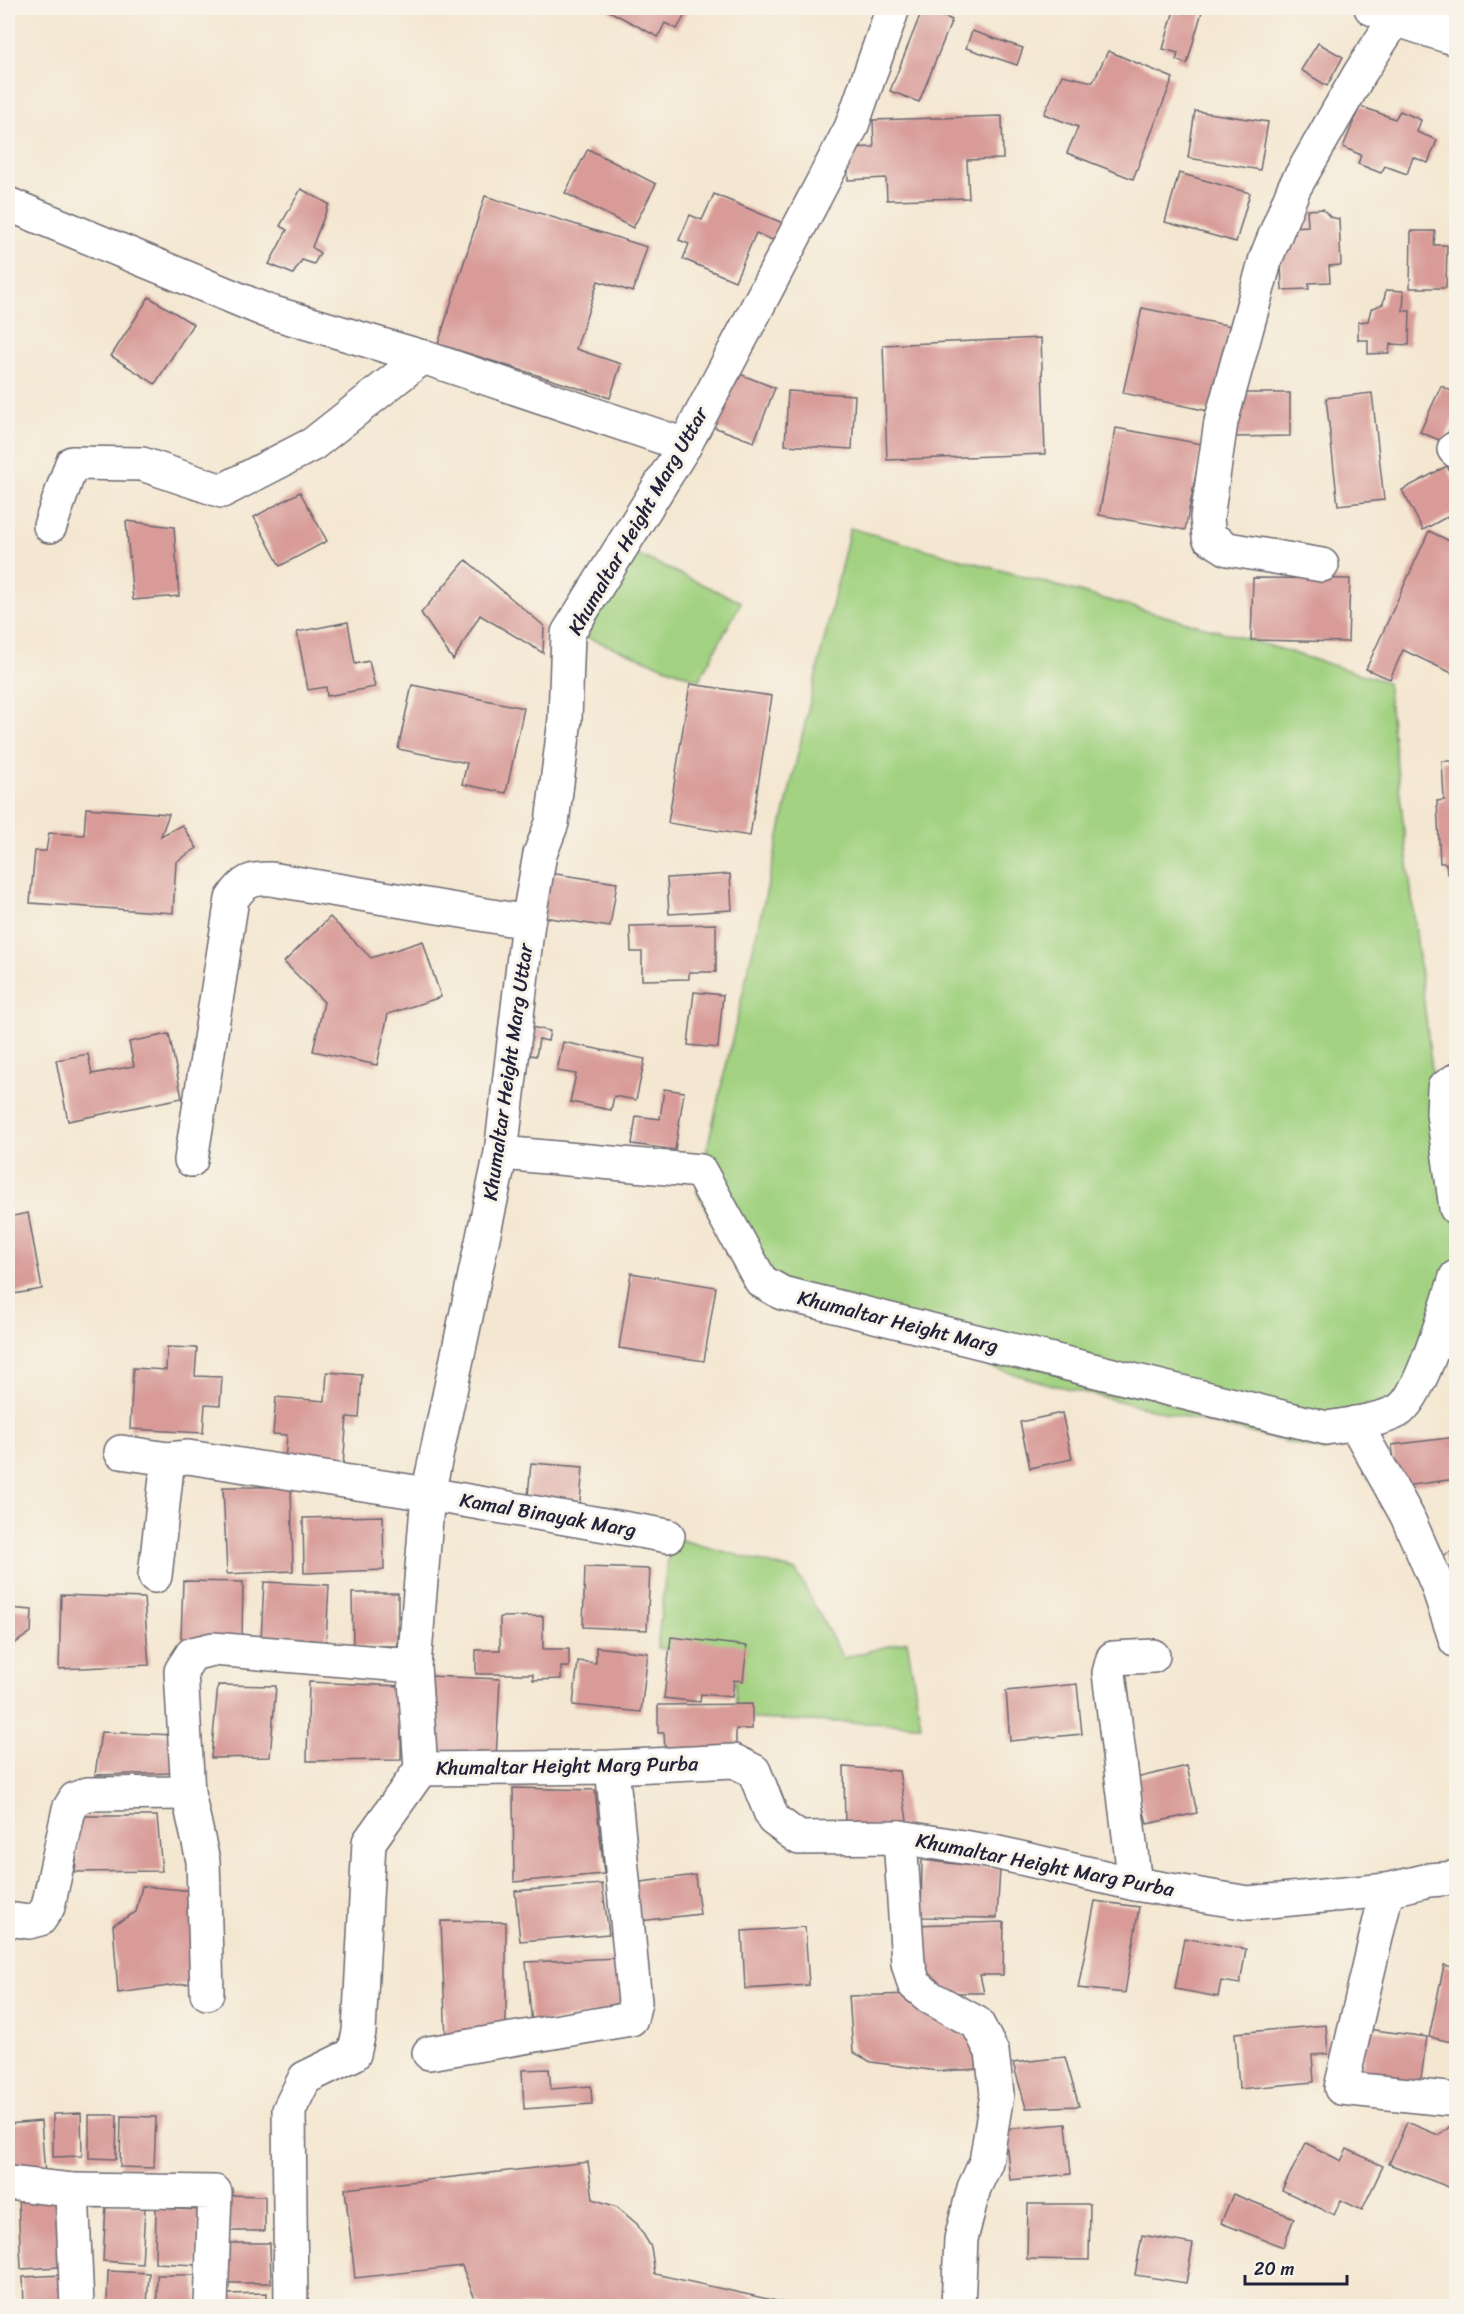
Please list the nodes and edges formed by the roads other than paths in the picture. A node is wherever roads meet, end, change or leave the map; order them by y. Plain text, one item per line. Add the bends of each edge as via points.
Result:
1 (893, 8) edge
2 (1383, 13) edge
3 (1452, 27) edge
4 (8, 204) edge
5 (423, 357) junction
6 (685, 445) junction
7 (50, 526) dead end
8 (1322, 565) dead end
9 (528, 922) junction
10 (1456, 1080) edge
11 (501, 1153) junction
12 (191, 1160) dead end
13 (1456, 1208) edge
14 (1456, 1277) edge
15 (1355, 1423) junction
16 (121, 1452) dead end
17 (168, 1459) junction
18 (428, 1494) junction
19 (668, 1536) dead end
20 (155, 1576) dead end
21 (1456, 1641) edge
22 (1153, 1656) dead end
23 (414, 1666) junction
24 (612, 1767) junction
25 (421, 1769) junction
26 (188, 1793) junction
27 (900, 1837) junction
28 (1456, 1878) edge
29 (1135, 1884) junction
30 (1387, 1890) junction
31 (8, 1919) edge
32 (207, 1993) dead end
33 (429, 2053) dead end
34 (1447, 2099) dead end
35 (8, 2183) edge
36 (72, 2190) junction
37 (77, 2307) edge
38 (211, 2307) edge
39 (291, 2307) edge
40 (958, 2307) edge

1 - 6 street, Khumaltar Height Marg Uttar via 851,128
2 - 3 street
2 - 8 street via 1360,73 1294,188 1266,258 1221,422 1207,518 1209,537 1228,549
4 - 5 street via 267,311
5 - 6 street
5 - 7 street via 313,444 222,491 142,464 72,463
6 - 9 street, Khumaltar Height Marg Uttar via 568,633 566,719 552,823 540,854
9 - 11 street, Khumaltar Height Marg Uttar
9 - 12 street via 271,879 254,878 241,885 232,899
10 - 13 street via 1444,1088 1443,1114
11 - 15 street, Khumaltar Height Marg via 700,1171 761,1281 782,1293 1326,1428
11 - 18 street, Khumaltar Height Marg Uttar
14 - 15 street, Khumaltar Height Marg via 1422,1377 1411,1394 1399,1410
15 - 21 street via 1407,1516 1437,1584
16 - 17 street, Kamal Binayak Marg
17 - 18 street, Kamal Binayak Marg via 188,1457
17 - 20 street
18 - 19 street, Kamal Binayak Marg
18 - 23 street, Khumaltar Height Marg Uttar
22 - 29 street via 1113,1658 1109,1673
23 - 25 street, Khumaltar Height Marg Uttar
23 - 26 street via 213,1649 192,1654 182,1671
24 - 25 street, Khumaltar Height Marg Purba
24 - 27 street, Khumaltar Height Marg Purba via 734,1761 754,1771 773,1819 799,1838
24 - 33 street via 635,2002 631,2019
25 - 39 street via 369,1842 359,2032 354,2054 305,2078 289,2110
26 - 31 street via 88,1794 75,1798 69,1809 48,1907 40,1919
26 - 32 street via 203,1862
27 - 29 street, Khumaltar Height Marg Purba via 994,1852
27 - 40 street via 908,1963 914,1984 977,2023 992,2052 997,2094 986,2162 974,2188 961,2238
28 - 30 street, Khumaltar Height Marg Purba
29 - 30 street, Khumaltar Height Marg Purba via 1248,1902
30 - 34 street via 1341,2088
35 - 36 street
36 - 37 street
36 - 38 street via 215,2192

